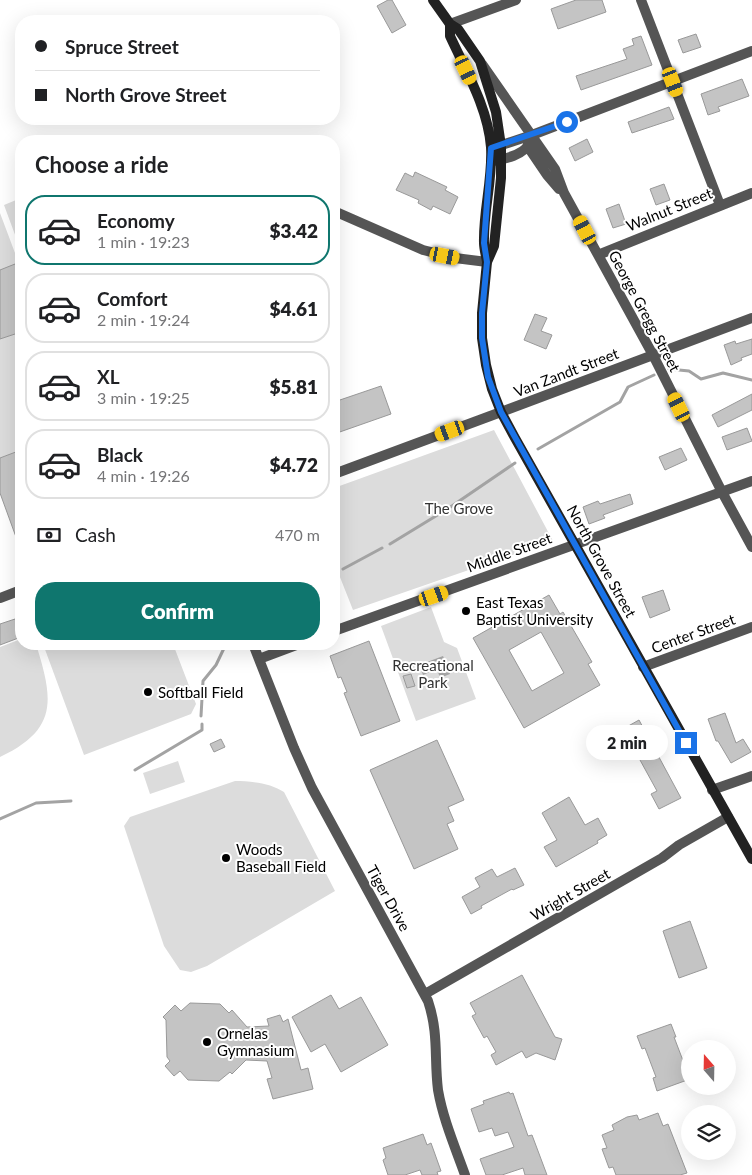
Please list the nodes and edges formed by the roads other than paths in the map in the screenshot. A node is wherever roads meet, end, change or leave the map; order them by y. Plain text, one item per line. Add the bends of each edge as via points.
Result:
1 (433, 0) edge
2 (516, 0) edge
3 (641, 0) edge
4 (498, 3) edge
5 (450, 24) junction
6 (752, 51) edge
7 (480, 61) junction
8 (673, 82) junction
9 (532, 135) junction
10 (496, 147) junction
11 (528, 147) junction
12 (496, 160) junction
13 (752, 192) edge
14 (564, 193) junction
15 (720, 205) junction
16 (340, 214) edge
17 (598, 255) junction
18 (487, 262) junction
19 (752, 318) edge
20 (653, 355) junction
21 (501, 412) junction
22 (340, 472) edge
23 (752, 481) edge
24 (722, 492) junction
25 (575, 544) junction
26 (752, 547) edge
27 (15, 592) edge
28 (0, 598) edge
29 (752, 627) edge
30 (340, 630) edge
31 (255, 650) edge
32 (283, 650) edge
33 (259, 659) junction
34 (643, 666) junction
35 (752, 776) edge
36 (712, 790) junction
37 (728, 817) junction
38 (752, 859) edge
39 (425, 994) junction
40 (465, 1175) edge

1 - 5 main road, George Gregg Street
2 - 4 street
3 - 8 street
4 - 5 street
5 - 7 main road, George Gregg Street via 458,29
5 - 10 main road, North Grove Street via 450,36 474,87
6 - 8 street
7 - 9 street, George Gregg Street
7 - 10 main road, North Grove Street via 496,112
8 - 9 street
8 - 15 street
9 - 10 street
9 - 11 street
9 - 14 street, George Gregg Street via 555,169
10 - 12 main road, North Grove Street
11 - 12 street via 513,156
11 - 14 street
12 - 18 main road, North Grove Street via 501,178 494,246
13 - 15 street, Walnut Street
14 - 17 street, George Gregg Street
15 - 17 street, Walnut Street
16 - 18 street via 423,250
17 - 20 street, George Gregg Street
18 - 21 main road, North Grove Street via 482,338 488,377
19 - 20 street, Van Zandt Street
20 - 21 street, Van Zandt Street
20 - 24 street, George Gregg Street
21 - 22 street, Van Zandt Street
21 - 25 main road, North Grove Street
23 - 24 street, Middle Street
24 - 25 street, Middle Street
24 - 26 street, George Gregg Street
25 - 30 street, Middle Street
25 - 34 main road, North Grove Street
27 - 28 street
29 - 34 street, Center Street
31 - 33 street, Tiger Drive
32 - 33 street
33 - 39 street, Tiger Drive via 312,788
34 - 36 main road, North Grove Street
35 - 36 street
36 - 37 main road, North Grove Street
37 - 38 main road, North Grove Street
37 - 39 street, Wright Street
39 - 40 street, Tiger Drive via 436,1032 440,1099

